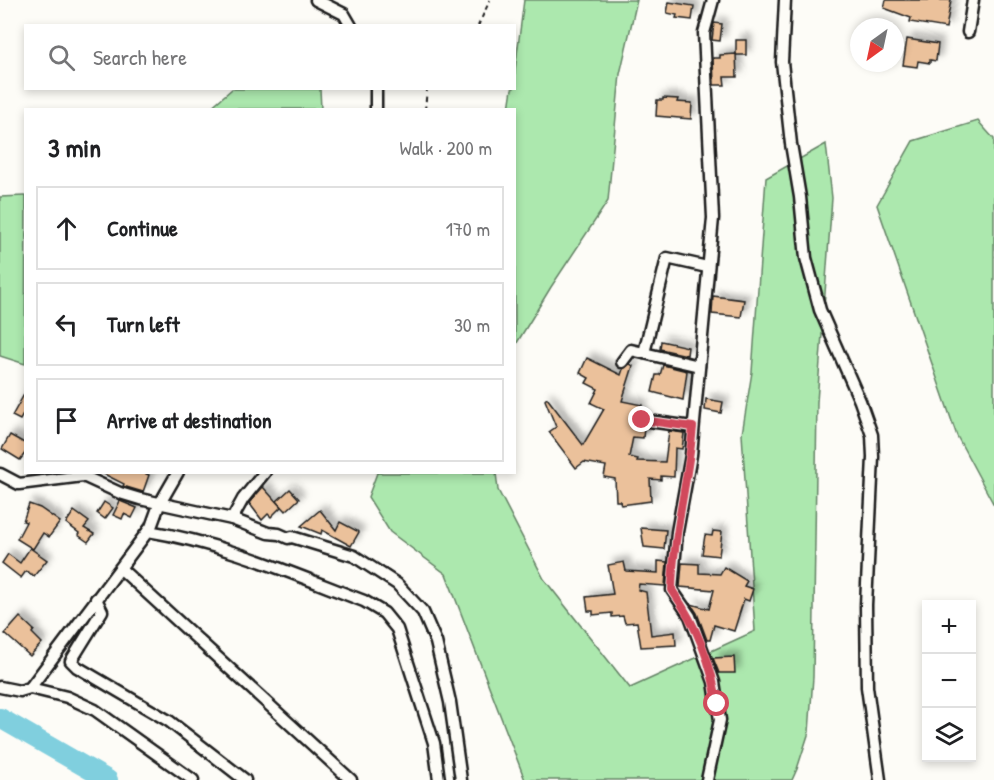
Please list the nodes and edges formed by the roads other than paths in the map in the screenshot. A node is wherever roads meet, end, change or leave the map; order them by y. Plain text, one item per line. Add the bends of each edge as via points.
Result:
1 (316, 0) edge
2 (713, 0) edge
3 (785, 0) edge
4 (973, 0) edge
5 (350, 24) edge
6 (968, 32) dead end
7 (376, 90) edge
8 (376, 108) edge
9 (707, 267) junction
10 (644, 353) junction
11 (622, 362) dead end
12 (699, 366) junction
13 (642, 420) dead end
14 (693, 427) junction
15 (0, 474) edge
16 (177, 474) edge
17 (263, 474) edge
18 (159, 505) junction
19 (232, 519) junction
20 (148, 531) junction
21 (121, 569) junction
22 (96, 599) junction
23 (0, 687) edge
24 (30, 688) junction
25 (193, 780) edge
26 (245, 780) edge
27 (351, 780) edge
28 (439, 780) edge
29 (461, 780) edge
30 (707, 780) edge
31 (880, 780) edge

1 - 5 street via 344,14
2 - 9 street via 704,33 712,218
3 - 31 street via 782,62 806,258 820,310 872,435 867,687
4 - 6 street
7 - 8 street
9 - 10 street via 667,258
9 - 12 street
10 - 11 street via 631,350
10 - 12 street
12 - 14 street
13 - 14 street
14 - 30 street via 672,590 690,616 714,682 720,720
15 - 18 street via 19,484 83,476
16 - 18 street
17 - 19 street
18 - 19 street
18 - 20 street
19 - 29 street via 354,556 397,584 412,599 423,612 436,642 450,702
20 - 21 street
20 - 28 street via 177,535 250,557 364,601 384,614 397,628 434,743
21 - 22 street
21 - 27 street
22 - 24 street
22 - 26 street via 102,611 71,661 169,721
23 - 24 street via 20,691
24 - 25 street via 67,697 95,710

